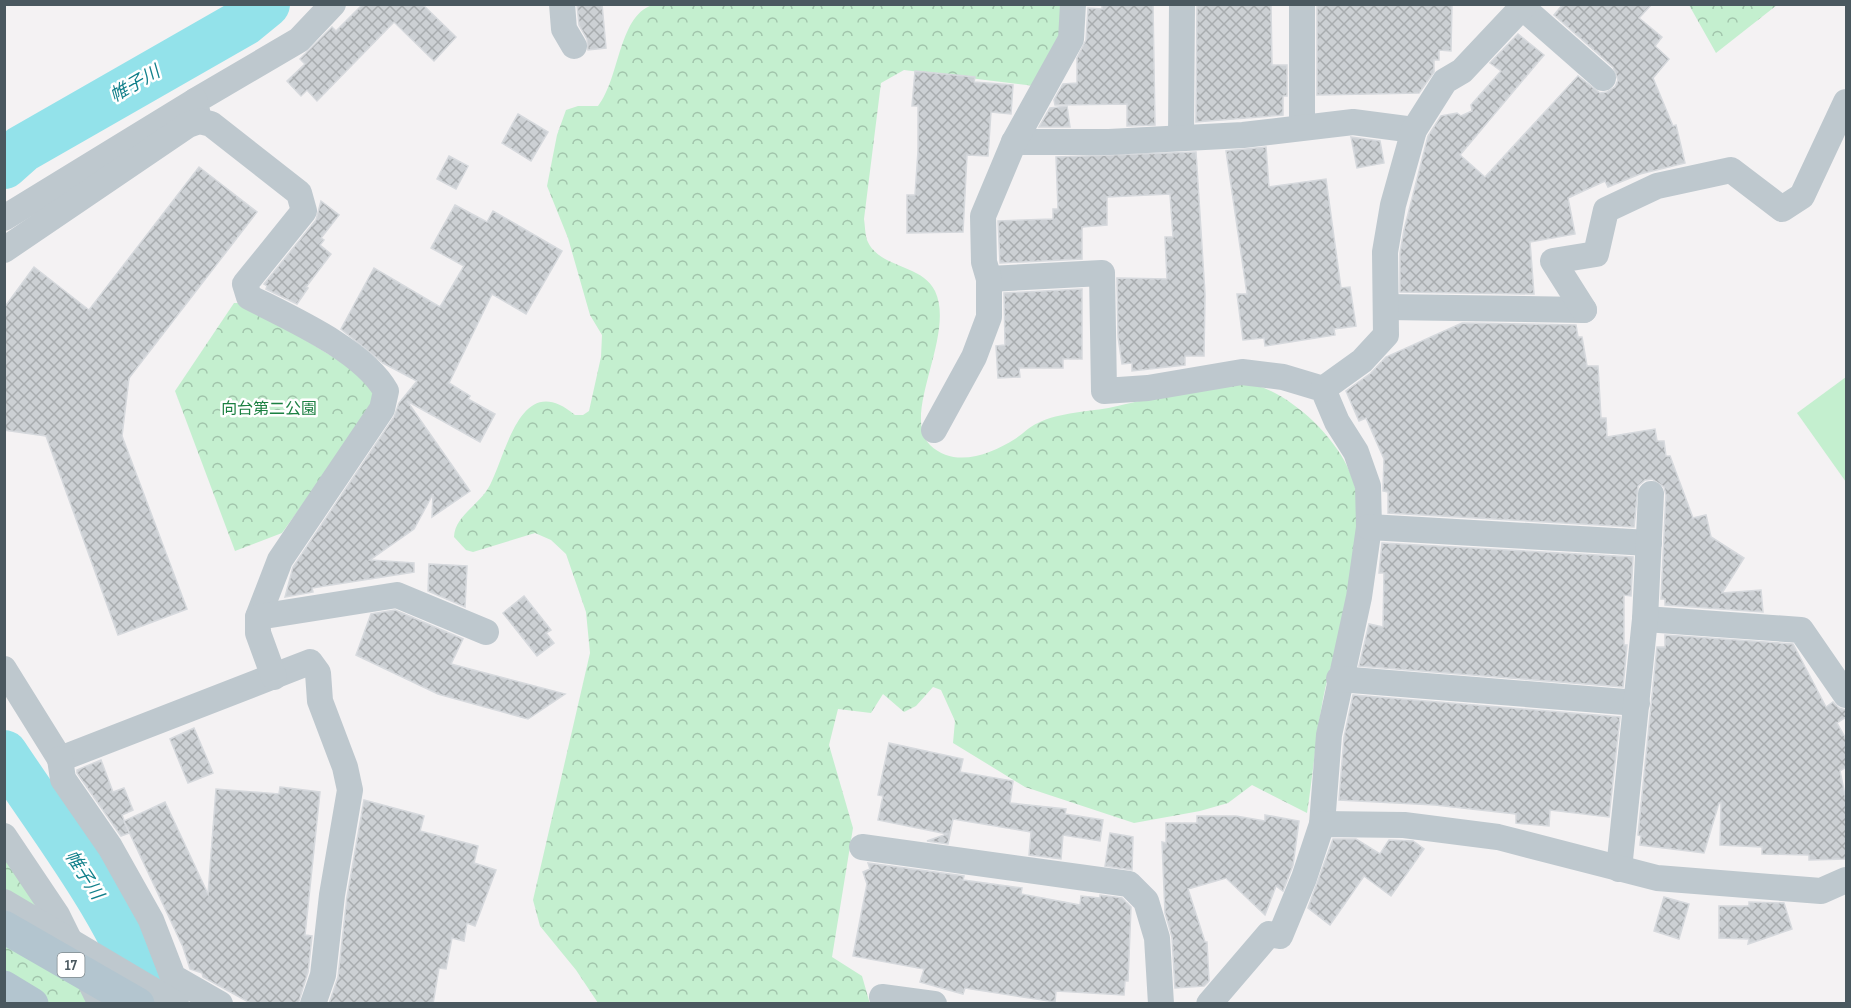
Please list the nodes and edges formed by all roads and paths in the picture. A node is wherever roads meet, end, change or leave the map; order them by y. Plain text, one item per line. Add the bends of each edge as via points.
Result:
1 (333, 4) edge
2 (562, 4) edge
3 (1073, 4) edge
4 (1182, 4) edge
5 (1302, 4) edge
6 (1523, 6) edge
7 (574, 46) dead end
8 (1603, 78) dead end
9 (1846, 102) edge
10 (197, 111) junction
11 (1302, 126) junction
12 (1414, 130) junction
13 (1181, 138) junction
14 (1014, 142) junction
15 (4, 218) edge
16 (4, 250) edge
17 (988, 279) junction
18 (1386, 307) junction
19 (1323, 389) junction
20 (934, 430) dead end
21 (1651, 494) dead end
22 (1369, 526) junction
23 (1649, 543) junction
24 (258, 617) junction
25 (1645, 619) junction
26 (486, 632) dead end
27 (4, 669) edge
28 (274, 677) junction
29 (1339, 679) junction
30 (1846, 695) edge
31 (1637, 703) junction
32 (60, 759) junction
33 (1322, 824) junction
34 (4, 836) edge
35 (862, 848) dead end
36 (1619, 869) junction
37 (1846, 880) edge
38 (4, 902) edge
39 (4, 927) edge
40 (173, 977) junction
41 (4, 987) edge
42 (32, 1004) edge
43 (100, 1004) edge
44 (138, 1004) edge
45 (176, 1004) edge
46 (183, 1004) edge
47 (220, 1004) edge
48 (313, 1004) edge
49 (884, 1004) edge
50 (934, 1004) edge
51 (1161, 1004) edge
52 (1209, 1004) edge

1 - 10 street via 298,40
2 - 7 street via 564,29
3 - 14 street via 1071,39
4 - 13 street
5 - 11 street
6 - 8 street
6 - 12 street via 1462,70 1445,81
9 - 18 street via 1802,196 1782,209 1731,170 1657,186 1606,210 1596,254 1552,261 1584,310
10 - 15 street
10 - 16 street via 188,124
10 - 24 street via 299,193 304,211 245,284 249,297 322,334 378,377 386,391 382,409 280,560
11 - 12 street via 1353,122
11 - 13 street via 1243,135
12 - 18 street via 1393,205 1385,252
13 - 14 street
14 - 17 street via 983,216
17 - 19 street via 1101,273 1104,391 1148,388 1242,372 1283,377
17 - 20 street via 989,317 974,357
18 - 19 street via 1386,335 1362,361
19 - 22 street via 1356,453 1368,486
21 - 23 street
22 - 23 street
22 - 29 street via 1359,597
23 - 25 street
24 - 26 street via 398,595
24 - 28 street via 258,633
25 - 30 street via 1801,630
25 - 31 street
27 - 32 street
28 - 32 street
28 - 48 street via 310,662 318,673 320,702 350,790 323,975
29 - 31 street
29 - 33 street via 1329,735
31 - 36 street
32 - 40 street via 63,779 110,847 151,920
33 - 36 street via 1404,825 1498,837
33 - 52 street via 1280,936 1269,934
34 - 43 street via 57,915
35 - 51 street via 1129,884 1146,901 1157,938
36 - 37 street via 1657,878 1821,891
38 - 45 street, bridge
39 - 44 main road, 17, bridge
40 - 46 street
40 - 47 street
41 - 42 main road
49 - 50 street via 882,997

